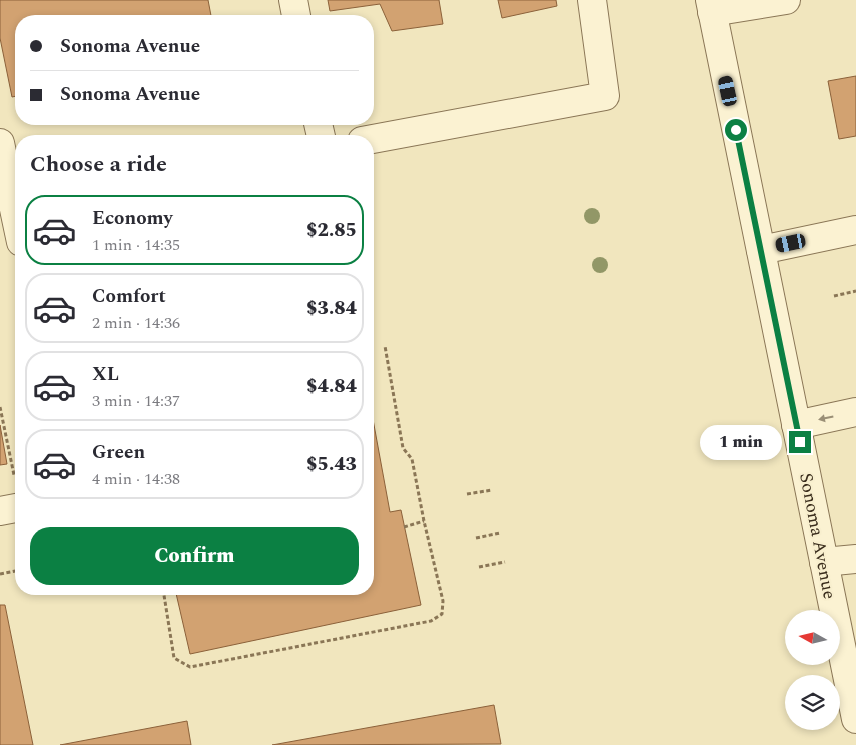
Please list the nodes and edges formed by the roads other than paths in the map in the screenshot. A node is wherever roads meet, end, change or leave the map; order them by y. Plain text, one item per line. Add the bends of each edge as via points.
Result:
1 (293, 0) edge
2 (592, 0) edge
3 (786, 0) edge
4 (711, 6) edge
5 (297, 15) edge
6 (374, 139) edge
7 (0, 142) edge
8 (15, 213) edge
9 (856, 230) edge
10 (761, 250) junction
11 (856, 412) edge
12 (796, 425) junction
13 (15, 498) edge
14 (0, 511) edge
15 (856, 559) edge
16 (824, 562) junction
17 (856, 719) edge

1 - 5 street
2 - 6 street via 605,96
3 - 4 street
4 - 10 street, Sonoma Avenue
7 - 8 street
9 - 10 street
10 - 12 street, Sonoma Avenue
11 -> 12 street
12 - 16 street, Sonoma Avenue
13 - 14 street
15 - 16 street
16 - 17 street, Sonoma Avenue

